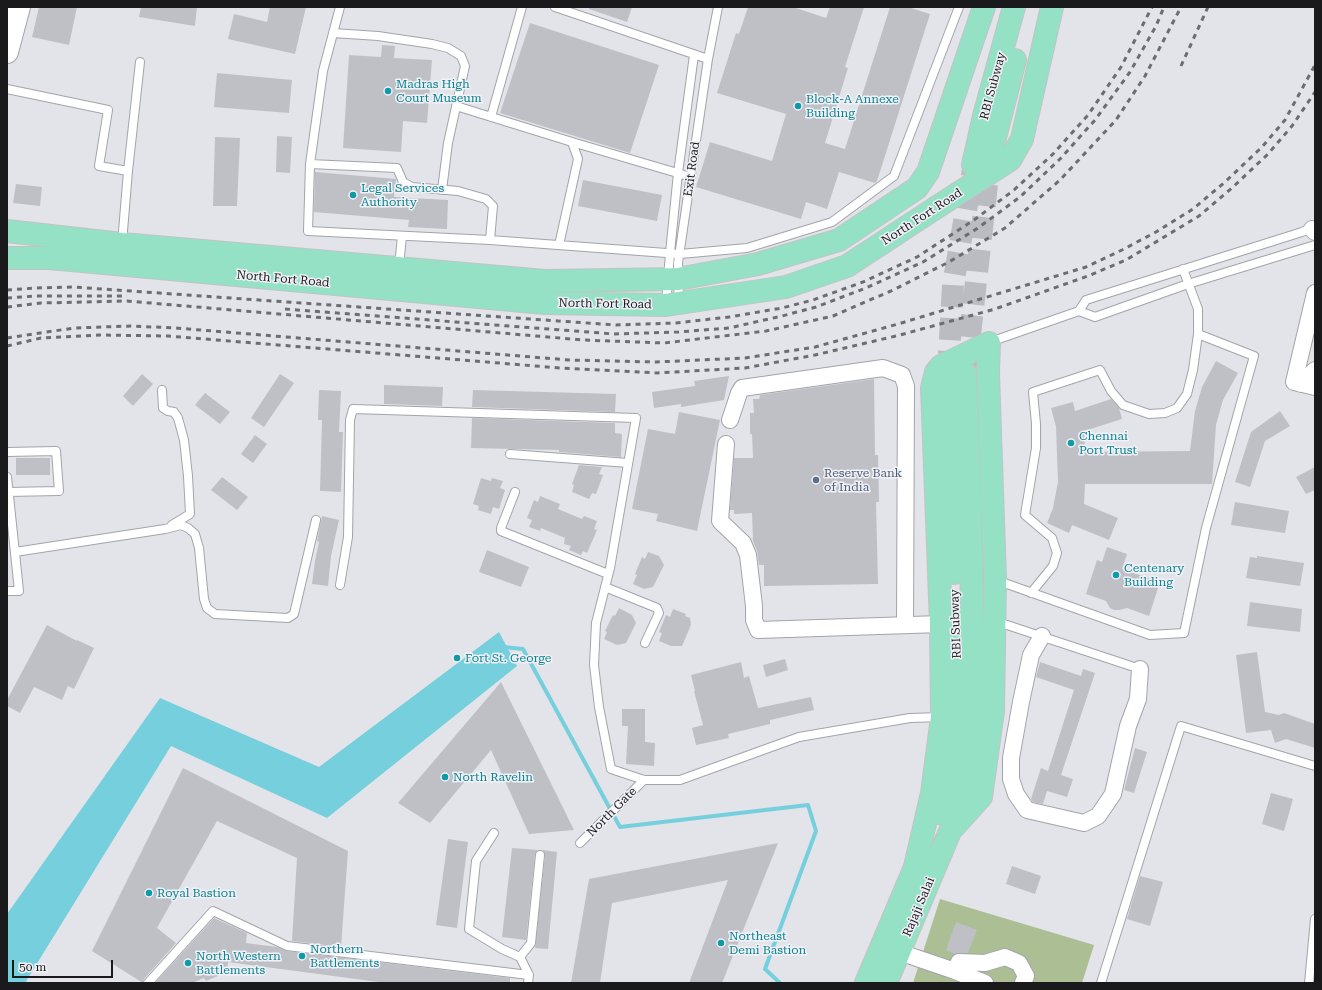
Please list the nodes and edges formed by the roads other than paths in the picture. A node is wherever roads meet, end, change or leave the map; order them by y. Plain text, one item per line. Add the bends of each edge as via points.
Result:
1 (19, 7) edge
2 (340, 7) edge
3 (522, 7) edge
4 (718, 7) edge
5 (959, 7) edge
6 (984, 7) edge
7 (1014, 7) edge
8 (1029, 7) edge
9 (1052, 7) edge
10 (560, 8) edge
11 (334, 33) junction
12 (7, 52) edge
13 (694, 55) junction
14 (708, 59) junction
15 (140, 62) dead end
16 (7, 89) edge
17 (456, 106) junction
18 (491, 117) junction
19 (572, 142) junction
20 (310, 164) junction
21 (128, 171) junction
22 (678, 174) junction
23 (691, 177) junction
24 (917, 188) junction
25 (442, 190) junction
26 (937, 207) junction
27 (1314, 229) edge
28 (7, 231) edge
29 (402, 236) junction
30 (490, 240) junction
31 (122, 244) junction
32 (559, 245) junction
33 (1315, 245) edge
34 (670, 253) junction
35 (680, 254) junction
36 (7, 258) edge
37 (399, 268) junction
38 (1183, 269) junction
39 (673, 280) junction
40 (1188, 284) junction
41 (1315, 293) edge
42 (673, 305) junction
43 (1079, 311) junction
44 (1198, 334) junction
45 (989, 343) junction
46 (1315, 370) edge
47 (1308, 385) edge
48 (162, 390) dead end
49 (730, 420) dead end
50 (726, 444) dead end
51 (7, 452) edge
52 (510, 454) dead end
53 (628, 462) junction
54 (7, 477) edge
55 (8, 492) edge
56 (515, 492) dead end
57 (316, 520) dead end
58 (165, 530) junction
59 (15, 552) junction
60 (608, 574) junction
61 (995, 580) junction
62 (340, 585) dead end
63 (604, 587) junction
64 (7, 592) edge
65 (1031, 593) junction
66 (994, 621) junction
67 (941, 624) junction
68 (905, 625) junction
69 (1042, 636) junction
70 (645, 643) dead end
71 (1140, 669) joint
72 (942, 717) junction
73 (1315, 766) edge
74 (644, 780) junction
75 (951, 830) junction
76 (494, 833) dead end
77 (580, 843) dead end
78 (540, 855) dead end
79 (915, 867) junction
80 (1315, 919) edge
81 (899, 952) junction
82 (520, 957) junction
83 (955, 971) junction
84 (529, 979) edge
85 (148, 983) edge
86 (866, 983) edge
87 (886, 983) edge
88 (985, 983) edge
89 (1023, 983) edge
90 (1101, 983) edge
91 (1309, 983) edge

1 - 12 main road
2 - 11 lane
3 - 18 lane
4 - 14 lane, Exit Road
5 - 35 lane via 894,176 832,222 747,248
6 - 24 main road, North Fort Road via 928,172
7 - 8 main road, RBI Subway via 984,116 982,161
9 - 26 main road, North Fort Road via 1022,139 1010,160
10 - 13 lane
11 - 17 lane via 378,36 448,48 461,56 465,66
11 - 20 lane via 323,71
13 - 14 lane
13 - 22 lane
14 - 23 lane, Exit Road
15 - 21 lane
16 - 21 lane via 108,110 99,166
17 - 18 lane
17 - 25 lane
18 - 19 lane
19 - 22 lane
19 - 32 lane via 578,159
20 - 25 lane via 397,168 403,182 412,187
20 - 29 lane via 308,232
21 - 31 lane
22 - 23 lane
22 - 34 lane
23 - 35 lane, Exit Road
24 - 26 main road
24 - 39 main road, North Fort Road via 839,240 758,264
25 - 30 lane via 458,191 486,199 493,206
26 - 42 main road, North Fort Road via 847,266 786,287
27 - 38 lane
28 - 31 main road, North Fort Road
29 - 30 lane
29 - 37 lane
30 - 32 lane
31 - 37 main road, North Fort Road
32 - 34 lane
33 - 40 lane
34 - 35 lane
34 - 39 lane
35 - 39 lane, Exit Road
36 - 42 main road, North Fort Road via 49,258 546,303
37 - 39 main road, North Fort Road via 546,281
38 - 40 lane
38 - 43 lane via 1086,300
39 - 42 lane
39 - 42 lane
40 - 43 lane via 1095,316
40 - 44 lane via 1198,309
41 - 47 street via 1294,382
43 - 45 lane
44 - 65 lane via 1187,394 1177,408 1165,413 1149,414 1123,405 1111,391 1100,370 1033,392 1036,448 1025,515 1052,538 1057,553 1053,566
44 - 65 lane via 1254,356 1206,528 1184,633 1150,635
45 - 61 main road
45 - 67 main road via 940,366 933,379
46 - 47 street
48 - 58 lane via 163,408 168,412 174,412 178,418 184,440 190,514
49 - 68 street via 742,388 883,368 902,375 906,386
50 - 68 street via 720,521 743,543 748,555 754,620 758,630
51 - 55 lane via 56,451 59,491
52 - 53 lane
53 - 60 lane
53 - 62 lane via 636,418 353,409 350,420 348,537
54 - 55 lane
55 - 59 lane
56 - 60 lane via 501,532
57 - 58 lane via 294,614 288,618 215,614 207,608 204,599 199,548 195,534 181,525
58 - 59 lane
59 - 64 lane via 19,591
60 - 63 lane
61 - 65 lane
61 - 66 main road
63 - 70 lane via 657,608 659,613
63 - 74 lane via 596,623 594,665 604,738 611,769
66 - 69 lane
66 - 75 main road via 993,711 981,797
67 - 68 street
67 - 72 main road
69 - 71 lane
69 - 71 street via 1031,655 1011,758 1011,779 1016,794 1027,810 1084,823 1098,816 1113,794 1128,726 1138,698
72 - 74 lane via 910,718 799,737 680,780
72 - 79 main road via 932,793
73 - 90 lane via 1181,726
74 - 77 lane, North Gate
75 - 79 main road, RBI Subway via 965,796 974,718 970,503 957,373 958,694 954,769 940,811
75 - 81 main road, Rajaji Salai
76 - 82 lane via 476,861 469,929 502,950
78 - 82 lane via 530,942
79 - 86 main road, Rajaji Salai
80 - 91 lane
81 - 83 street
81 - 87 main road, Rajaji Salai
82 - 84 lane
83 - 88 street
83 - 89 street via 959,962 985,963 1005,957 1019,963 1026,976
84 - 85 lane via 287,946 213,910

